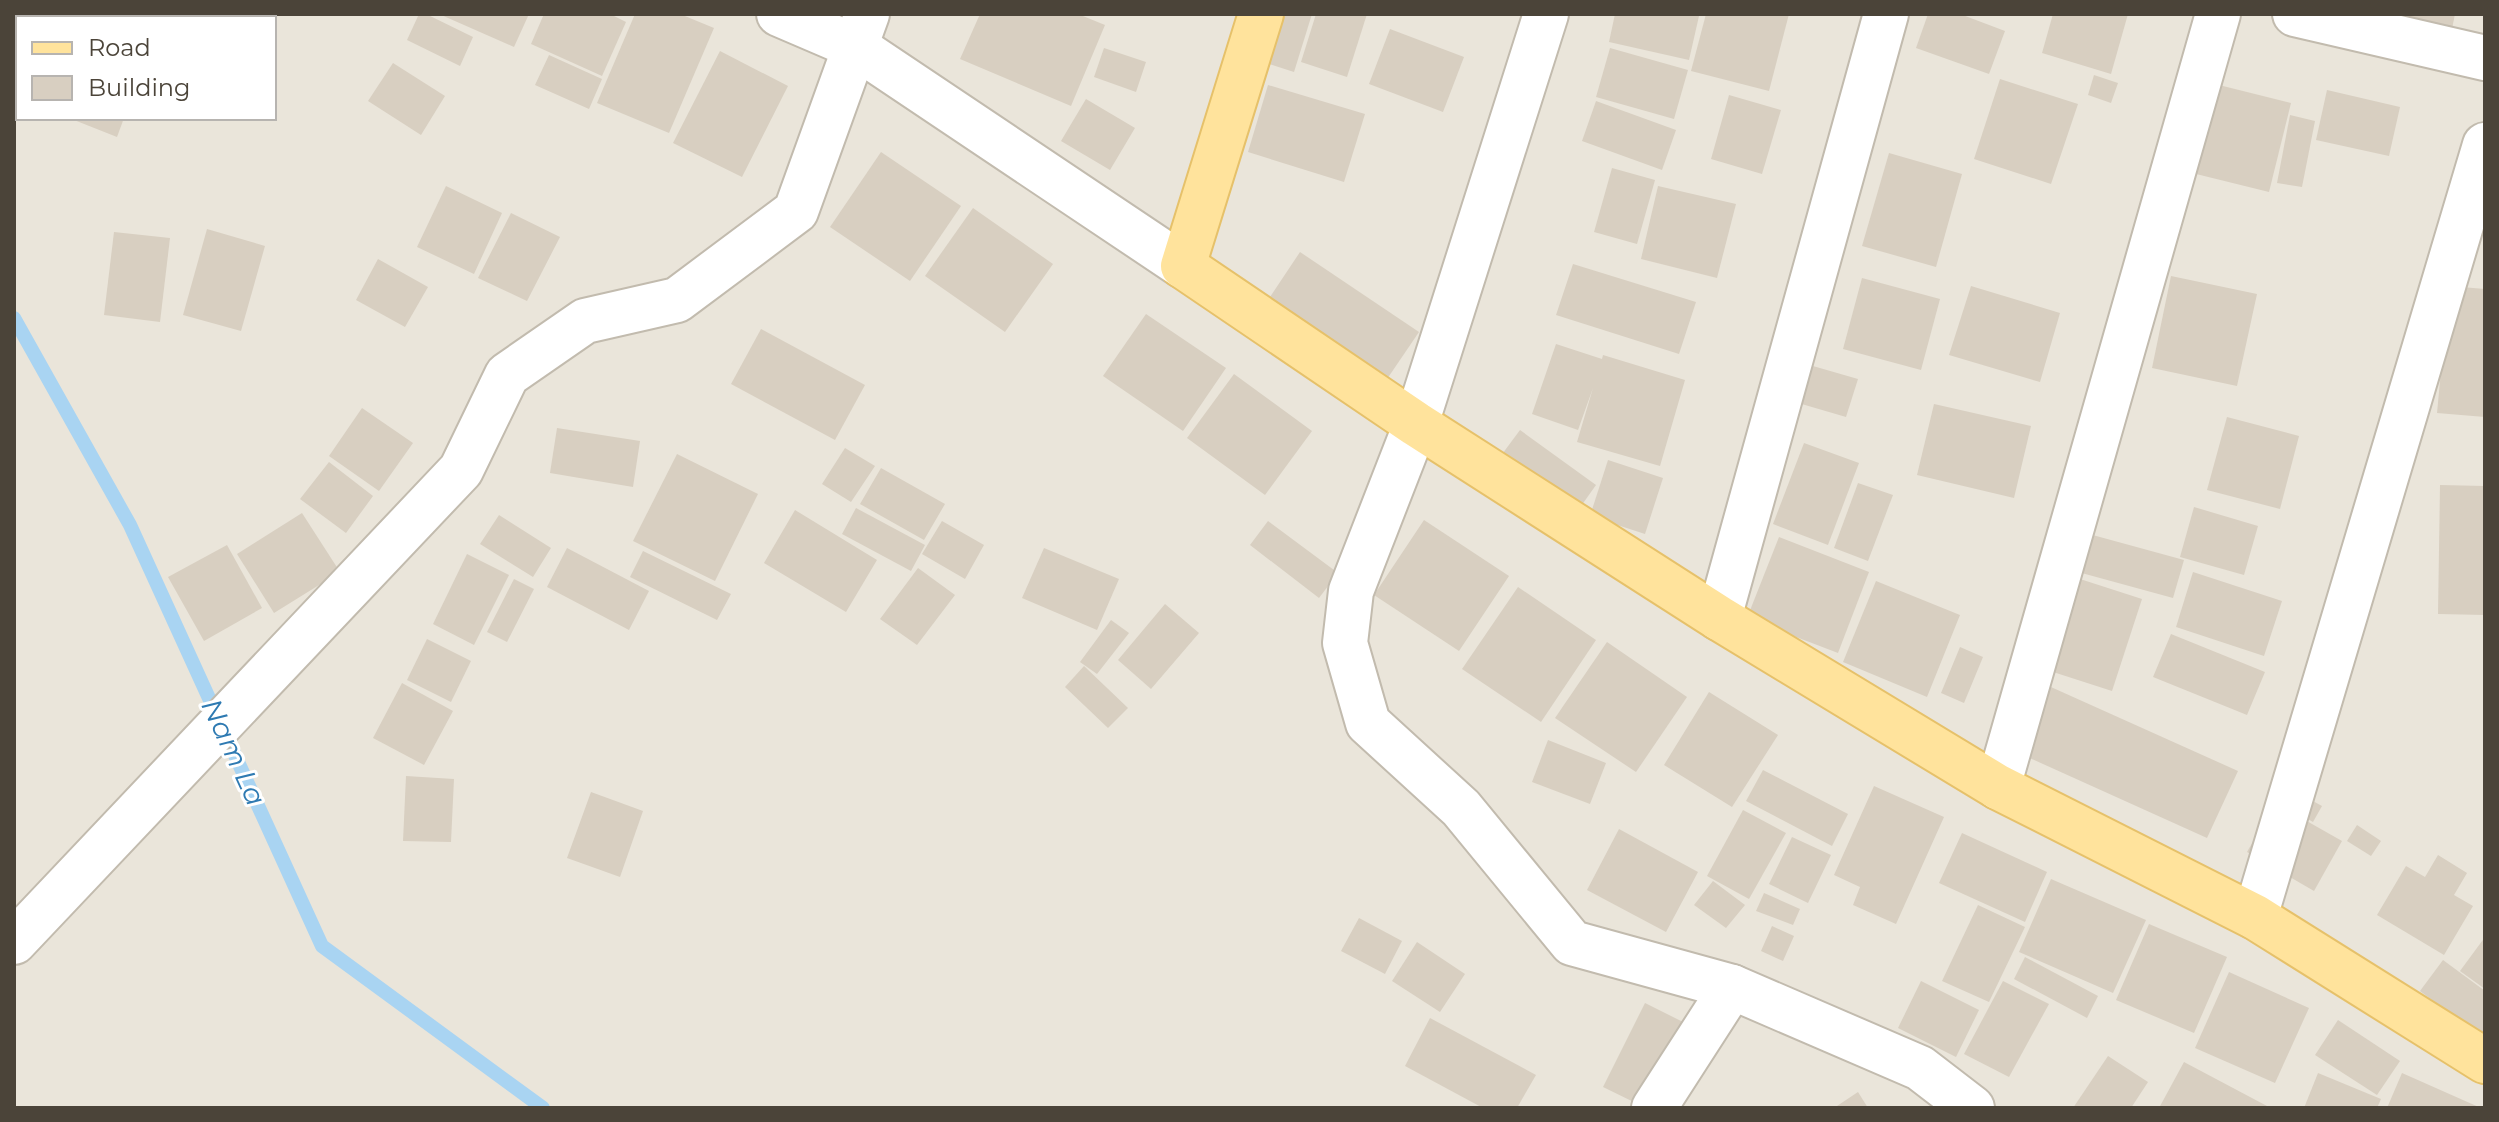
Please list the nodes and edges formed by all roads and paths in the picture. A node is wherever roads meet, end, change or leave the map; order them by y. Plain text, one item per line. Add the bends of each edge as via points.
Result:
1 (779, 14) edge
2 (1261, 14) edge
3 (1546, 14) edge
4 (1886, 14) edge
5 (2218, 14) edge
6 (2295, 14) edge
7 (862, 30) edge
8 (2485, 58) edge
9 (2485, 145) edge
10 (1183, 266) junction
11 (1416, 424) junction
12 (1719, 618) junction
13 (1998, 787) junction
14 (2255, 917) junction
15 (14, 942) edge
16 (1732, 987) junction
17 (2485, 1061) edge
18 (1654, 1108) edge
19 (1972, 1108) edge

1 - 7 street
2 - 10 main road
3 - 11 street
4 - 12 street
5 - 13 street
6 - 8 street
7 - 10 street
7 - 15 street via 796,211 677,300 585,321 507,375 461,470
9 - 14 street
10 - 11 main road
11 - 12 main road
11 - 16 street via 1351,591 1345,643 1368,723 1461,808 1572,943
12 - 13 main road
13 - 14 main road
14 - 17 main road
16 - 18 street
16 - 19 street via 1920,1068

